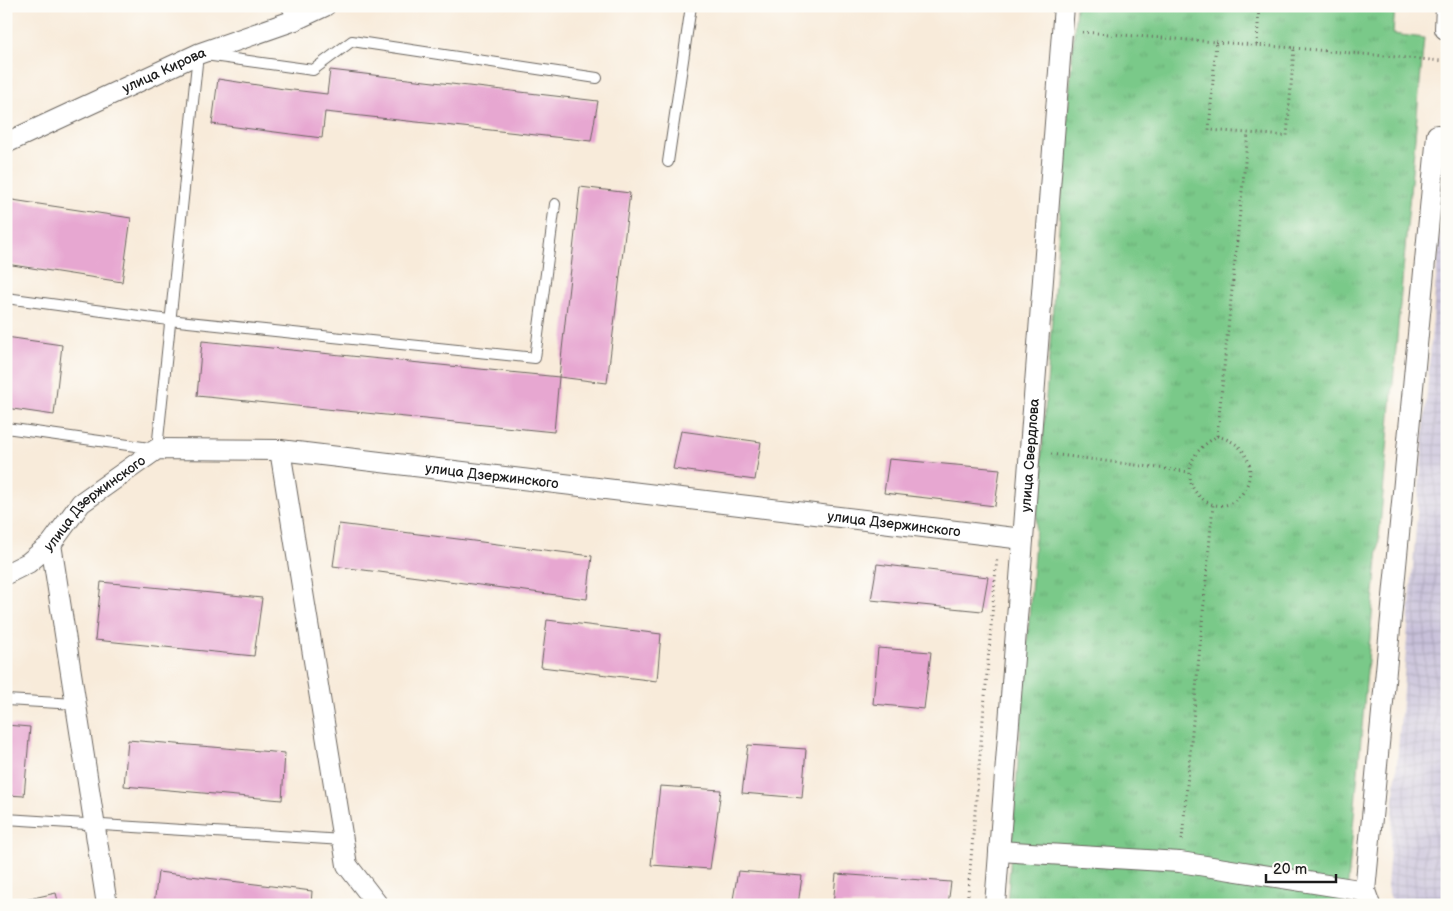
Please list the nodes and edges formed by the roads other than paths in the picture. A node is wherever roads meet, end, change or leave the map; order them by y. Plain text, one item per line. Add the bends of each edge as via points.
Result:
1 (325, 6) edge
2 (691, 6) edge
3 (1064, 6) edge
4 (1446, 6) edge
5 (291, 13) edge
6 (1445, 29) dead end
7 (198, 54) junction
8 (597, 78) dead end
9 (1437, 135) dead end
10 (6, 143) edge
11 (668, 162) dead end
12 (555, 204) dead end
13 (6, 298) edge
14 (169, 320) junction
15 (6, 428) edge
16 (157, 449) junction
17 (280, 450) junction
18 (1023, 539) junction
19 (51, 544) junction
20 (6, 574) edge
21 (6, 700) edge
22 (76, 704) junction
23 (6, 819) edge
24 (95, 824) junction
25 (342, 840) junction
26 (1000, 851) junction
27 (1368, 898) edge
28 (107, 905) edge
29 (378, 905) edge
30 (995, 905) edge

1 - 5 street, улица Кирова
2 - 11 lane
3 - 18 street, улица Свердлова
4 - 6 street
5 - 7 street, улица Кирова
7 - 8 lane via 313,70 352,41
7 - 10 street, улица Кирова
7 - 14 lane
9 - 27 street
12 - 14 lane via 536,358
13 - 14 lane
14 - 16 lane
15 - 16 lane
16 - 17 street, улица Дзержинского
16 - 19 street, улица Дзержинского via 82,503
17 - 18 street, улица Дзержинского
17 - 25 street
18 - 26 street, улица Свердлова
19 - 20 street, улица Дзержинского via 28,564
19 - 22 street
21 - 22 lane
22 - 24 street
23 - 24 lane
24 - 25 lane
24 - 28 street
25 - 29 street via 347,865
26 - 27 street via 1180,862
26 - 30 street, улица Свердлова

